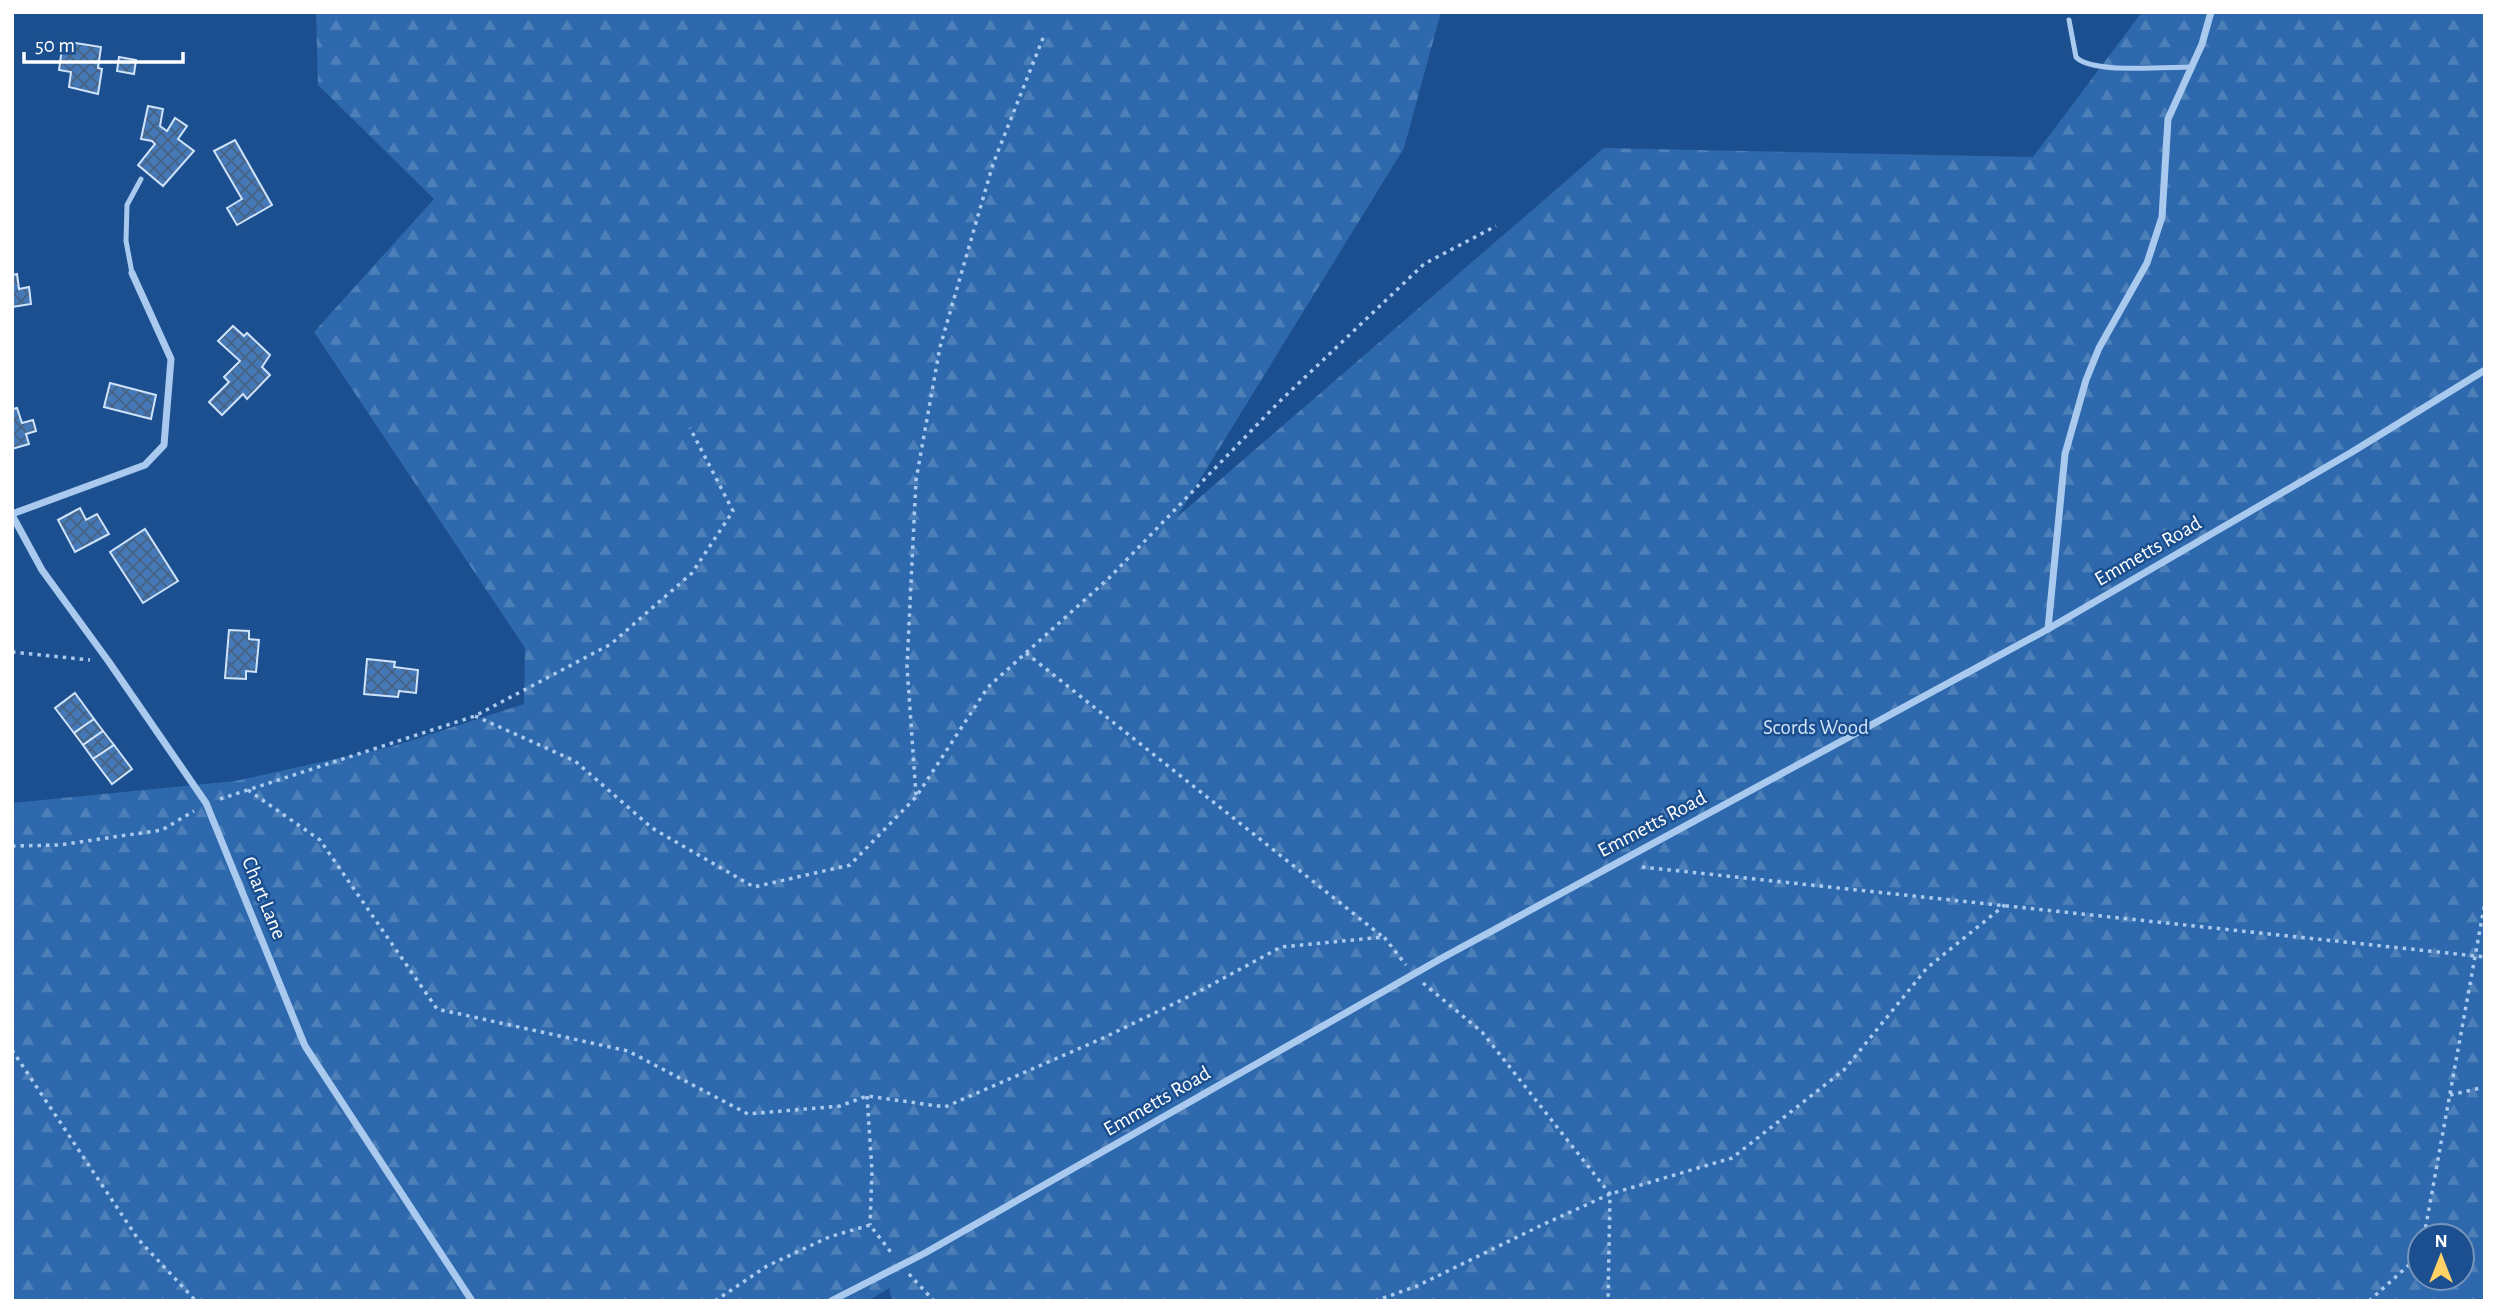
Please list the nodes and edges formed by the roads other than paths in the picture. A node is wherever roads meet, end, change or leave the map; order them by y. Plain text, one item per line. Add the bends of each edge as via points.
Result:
1 (2211, 12) edge
2 (2069, 20) dead end
3 (2192, 67) junction
4 (141, 179) dead end
5 (132, 273) joint
6 (2485, 370) edge
7 (12, 514) edge
8 (2048, 629) junction
9 (472, 1301) edge
10 (831, 1301) edge

1 - 3 street
2 - 3 lane via 2076,57 2087,65
3 - 8 street via 2168,118 2162,217 2147,263 2099,348 2065,454
4 - 5 lane via 127,205 126,241
5 - 7 street via 170,359 164,445 145,465
6 - 8 street, Emmetts Road
7 - 9 street, Chart Lane via 42,570 206,803 304,1046
8 - 10 street, Emmetts Road via 1413,975 901,1266

